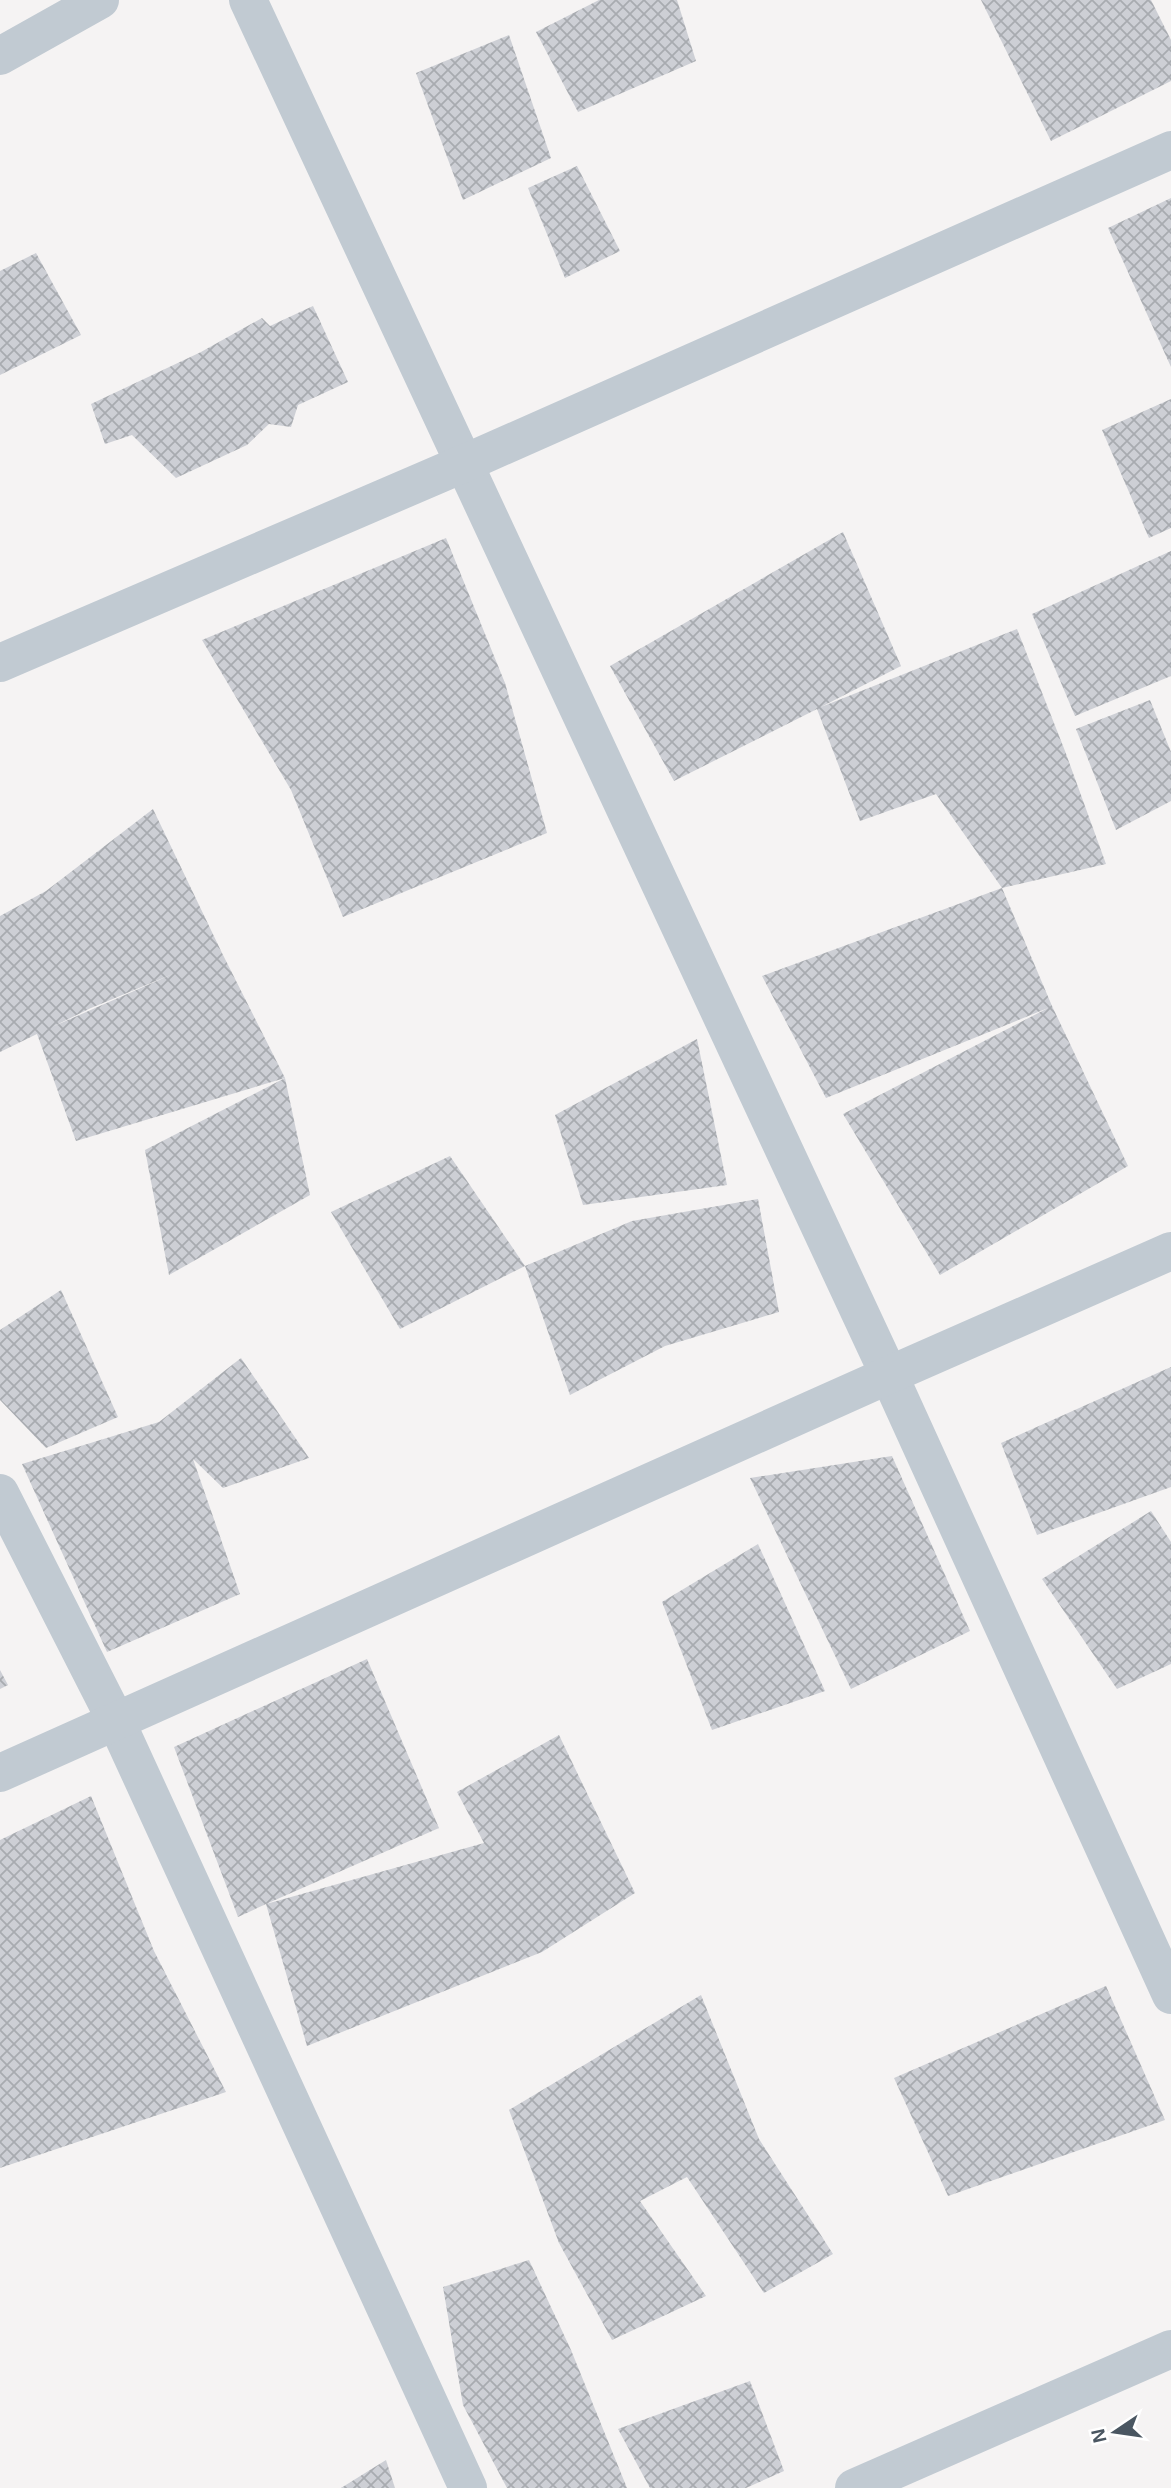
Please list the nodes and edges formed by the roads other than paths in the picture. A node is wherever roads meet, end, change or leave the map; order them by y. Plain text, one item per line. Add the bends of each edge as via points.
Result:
1 (100, 0) edge
2 (248, 0) edge
3 (0, 56) edge
4 (1171, 150) edge
5 (465, 463) junction
6 (0, 663) edge
7 (1171, 1251) edge
8 (889, 1374) junction
9 (0, 1493) edge
10 (116, 1721) junction
11 (0, 1773) edge
12 (1171, 1995) edge
13 (1171, 2349) edge
14 (468, 2488) edge
15 (854, 2488) edge

1 - 3 street
2 - 5 street
4 - 5 street
5 - 6 street
5 - 8 street
7 - 8 street
8 - 10 street
8 - 12 street
9 - 10 street
10 - 11 street
10 - 14 street
13 - 15 street

